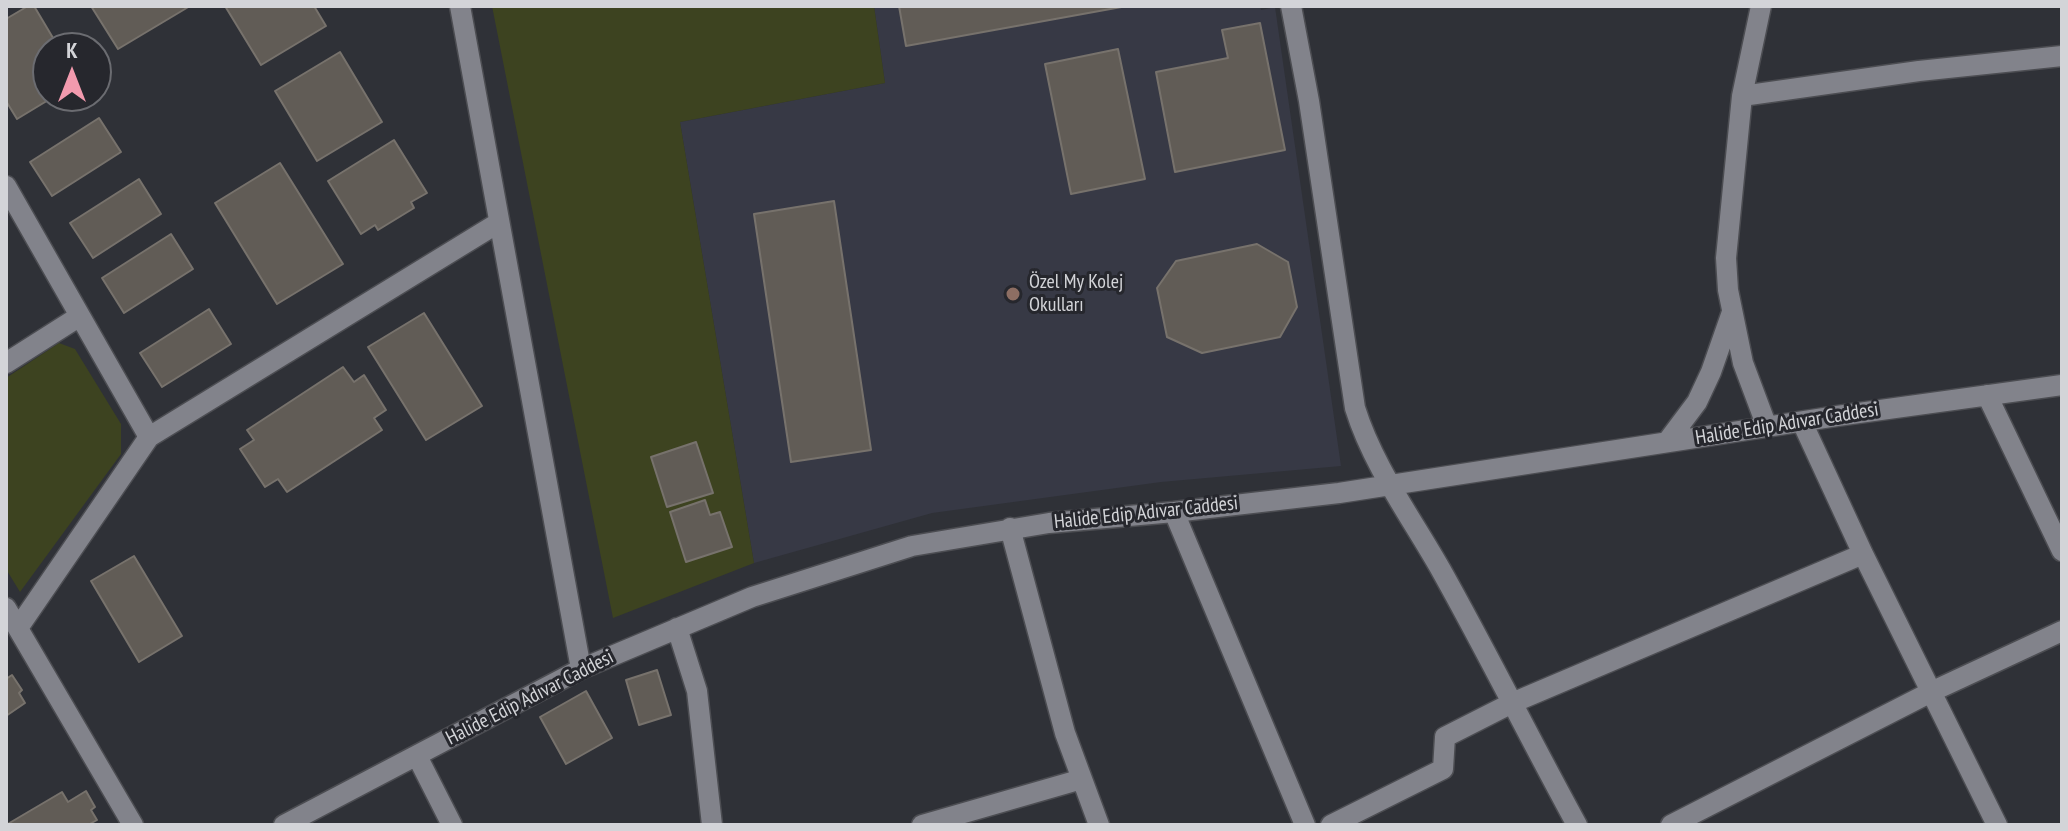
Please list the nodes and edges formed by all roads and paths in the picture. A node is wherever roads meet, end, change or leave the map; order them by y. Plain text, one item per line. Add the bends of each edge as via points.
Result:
1 (460, 6) edge
2 (1291, 6) edge
3 (1761, 6) edge
4 (2062, 56) edge
5 (1742, 96) junction
6 (6, 186) edge
7 (498, 223) junction
8 (1732, 312) junction
9 (80, 316) junction
10 (6, 363) edge
11 (2062, 385) edge
12 (1987, 395) junction
13 (1802, 422) junction
14 (1767, 427) junction
15 (149, 437) junction
16 (1667, 442) junction
17 (1391, 485) junction
18 (1174, 512) junction
19 (1010, 528) junction
20 (2062, 551) edge
21 (1863, 554) junction
22 (6, 608) edge
23 (18, 628) junction
24 (677, 628) junction
25 (2062, 631) edge
26 (581, 669) junction
27 (1933, 691) junction
28 (1512, 703) junction
29 (417, 756) junction
30 (1082, 779) junction
31 (133, 825) edge
32 (284, 825) edge
33 (452, 825) edge
34 (712, 825) edge
35 (922, 825) edge
36 (1099, 825) edge
37 (1305, 825) edge
38 (1331, 825) edge
39 (1577, 825) edge
40 (1671, 825) edge
41 (1997, 825) edge

1 - 7 street
2 - 17 street via 1355,408 1373,458
3 - 5 street
4 - 5 street
5 - 8 street via 1726,258
6 - 9 street
7 - 15 street
7 - 26 street
8 - 14 street via 1743,363
8 - 16 street via 1697,402
9 - 10 street
9 - 15 street
11 - 12 street, Halide Edip Adıvar Caddesi
12 - 13 street, Halide Edip Adıvar Caddesi
12 - 20 street
13 - 14 street, Halide Edip Adıvar Caddesi
13 - 21 street
14 - 16 street, Halide Edip Adıvar Caddesi
15 - 23 street
16 - 17 street, Halide Edip Adıvar Caddesi
17 - 18 street, Halide Edip Adıvar Caddesi
17 - 28 street
18 - 19 street, Halide Edip Adıvar Caddesi
18 - 37 street
19 - 24 street, Halide Edip Adıvar Caddesi via 875,557
19 - 30 street
21 - 27 street
21 - 28 street
22 - 23 street
23 - 31 street
24 - 26 street, Halide Edip Adıvar Caddesi
24 - 34 street via 697,691
25 - 27 street
26 - 29 street, Halide Edip Adıvar Caddesi
27 - 40 street
27 - 41 street
28 - 38 street via 1445,737 1443,769
28 - 39 street
29 - 32 street, Halide Edip Adıvar Caddesi
29 - 33 street
30 - 35 street
30 - 36 street

